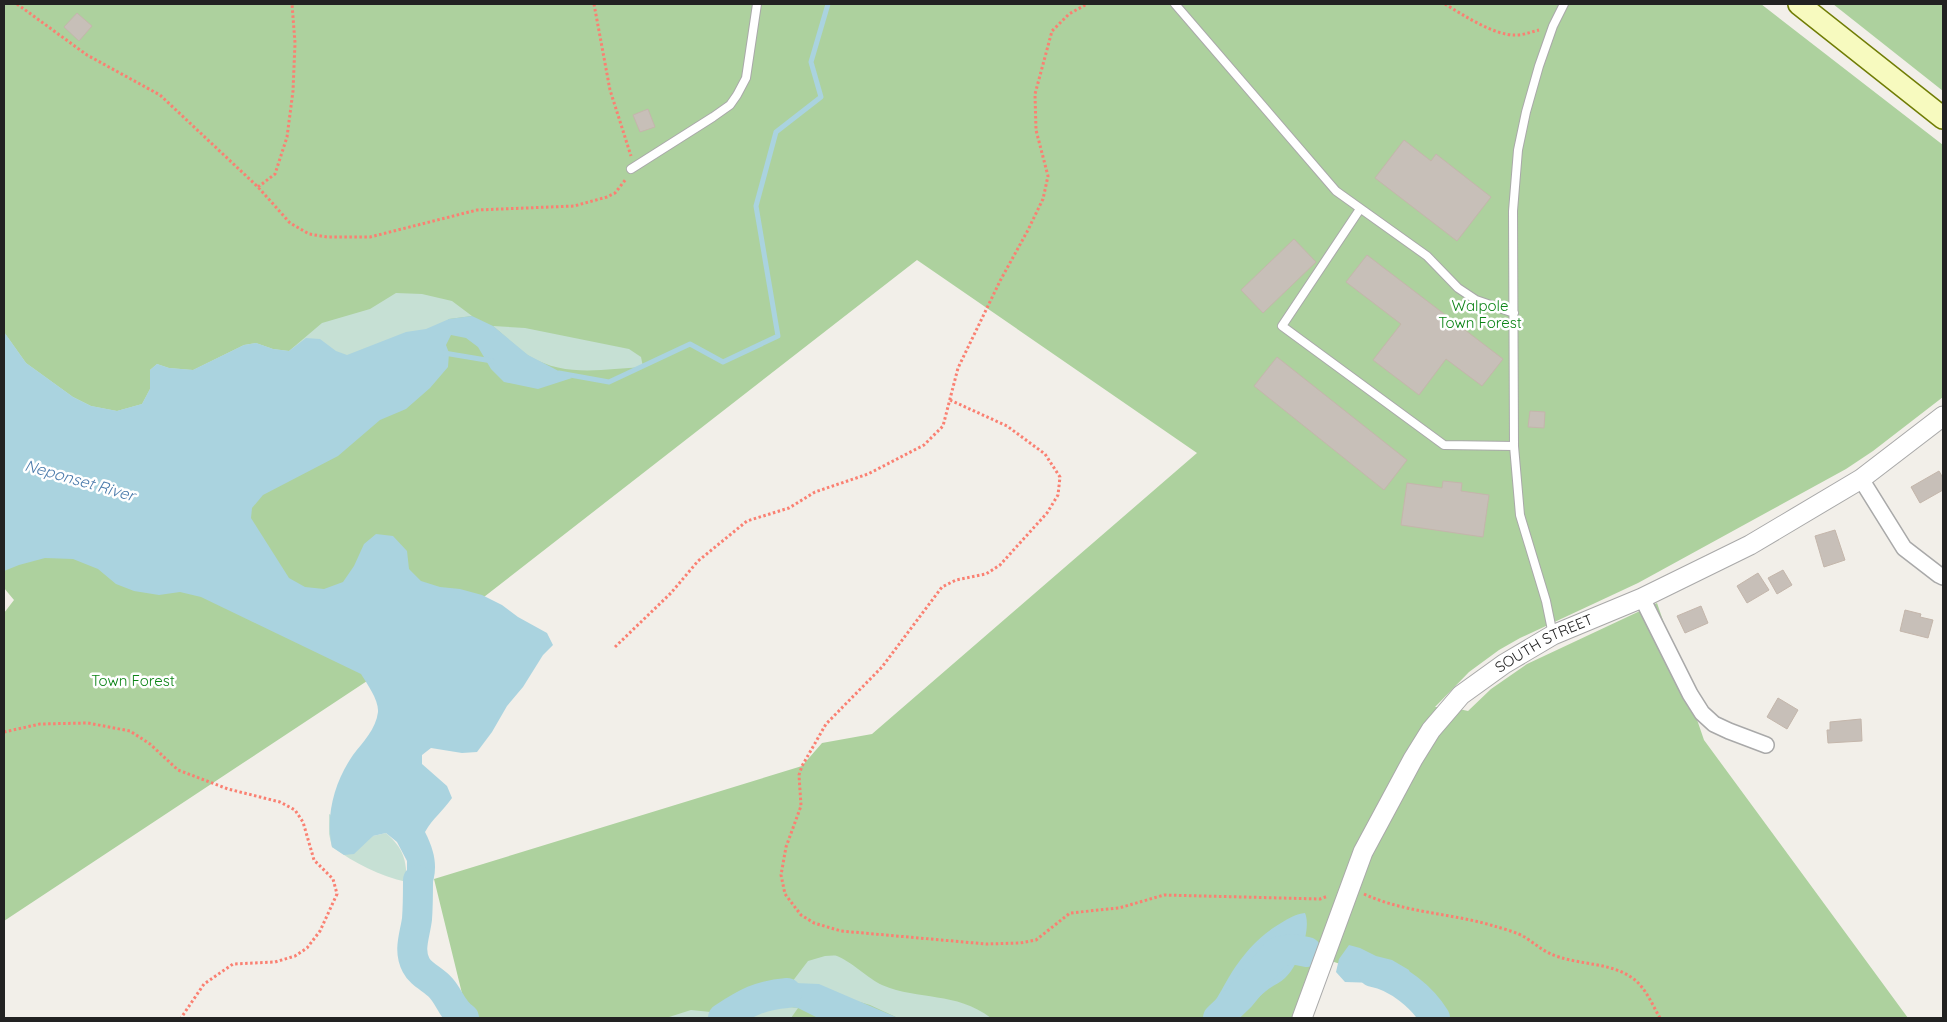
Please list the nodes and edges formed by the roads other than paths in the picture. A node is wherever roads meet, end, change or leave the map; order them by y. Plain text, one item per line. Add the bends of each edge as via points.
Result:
1 (757, 4) edge
2 (1175, 4) edge
3 (1564, 4) edge
4 (1799, 4) edge
5 (1943, 118) edge
6 (631, 169) road end
7 (1360, 209) junction
8 (1514, 313) junction
9 (1943, 416) edge
10 (1514, 446) junction
11 (1861, 479) junction
12 (1943, 577) edge
13 (1642, 598) junction
14 (1553, 635) junction
15 (1766, 745) dead end
16 (1302, 1018) edge

1 - 6 lane via 746,78 737,95 713,117
2 - 7 lane via 1336,192
3 - 8 lane via 1553,26 1526,112 1518,150 1513,211
4 - 5 main road
7 - 8 lane via 1427,256 1458,288 1476,300
7 - 10 lane via 1282,326 1444,446
8 - 10 lane
9 - 11 street, SOUTH STREET
10 - 14 lane via 1520,515
11 - 12 street via 1904,548
11 - 13 street, SOUTH STREET via 1750,546
13 - 14 street, SOUTH STREET
13 - 15 street via 1702,713 1729,732
14 - 16 street, SOUTH STREET via 1460,695 1432,730 1363,852

